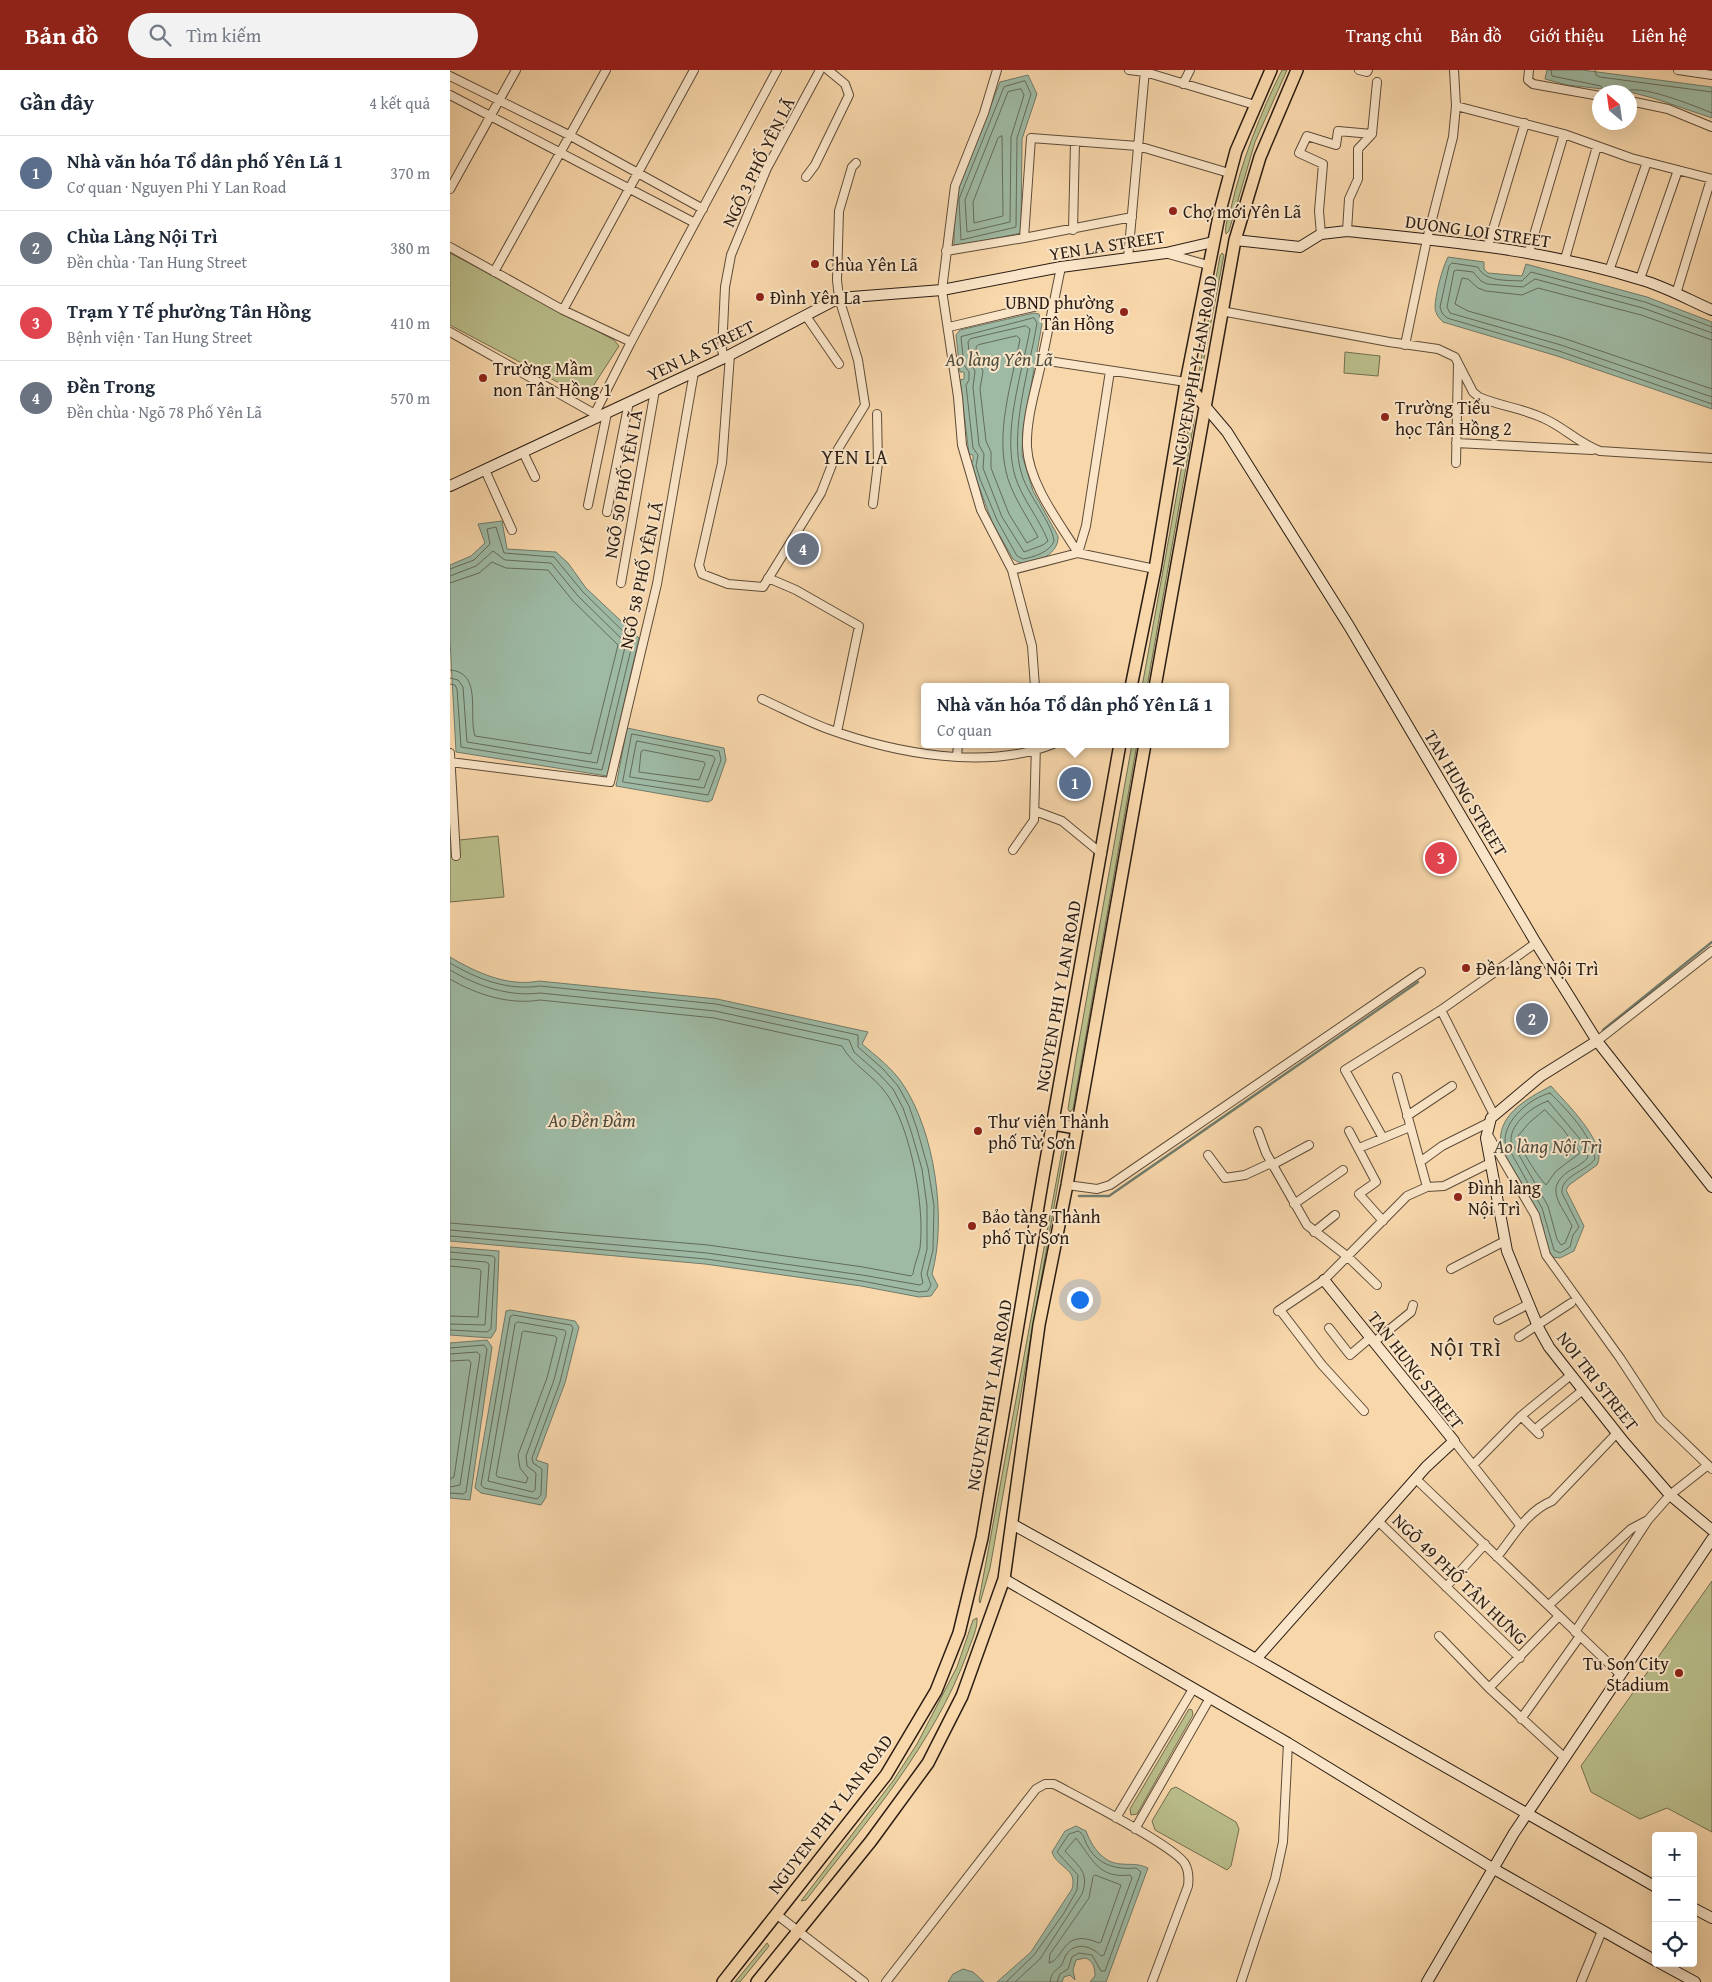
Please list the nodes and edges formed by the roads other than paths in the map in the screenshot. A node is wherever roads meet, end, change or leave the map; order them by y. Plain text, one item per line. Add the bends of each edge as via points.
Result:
1 (516, 70) edge
2 (606, 70) edge
3 (694, 70) edge
4 (777, 70) edge
5 (820, 70) edge
6 (828, 70) edge
7 (997, 70) edge
8 (1129, 70) edge
9 (1190, 70) edge
10 (1271, 70) edge
11 (1297, 70) edge
12 (1359, 70) edge
13 (1368, 70) edge
14 (1454, 70) edge
15 (1528, 70) edge
16 (1678, 70) edge
17 (1145, 71) edge
18 (1712, 74) edge
19 (450, 76) edge
20 (1377, 82) dead end
21 (1184, 84) junction
22 (1592, 95) edge
23 (450, 96) edge
24 (499, 100) junction
25 (1637, 102) edge
26 (1255, 105) junction
27 (1456, 106) junction
28 (491, 115) junction
29 (1525, 123) junction
30 (1712, 127) edge
31 (1372, 134) junction
32 (1564, 134) junction
33 (570, 135) junction
34 (1075, 142) junction
35 (1138, 146) junction
36 (1597, 146) junction
37 (560, 152) junction
38 (1647, 162) junction
39 (856, 163) dead end
40 (1678, 170) junction
41 (638, 173) junction
42 (1229, 173) junction
43 (806, 177) dead end
44 (1712, 179) edge
45 (630, 188) junction
46 (450, 189) edge
47 (703, 209) junction
48 (1132, 217) junction
49 (695, 223) junction
50 (1073, 230) junction
51 (1347, 231) junction
52 (1320, 234) junction
53 (1024, 238) junction
54 (1427, 239) junction
55 (1235, 240) junction
56 (1213, 242) junction
57 (1488, 246) junction
58 (450, 247) edge
59 (946, 251) junction
60 (1529, 252) junction
61 (1166, 253) junction
62 (1128, 258) junction
63 (1566, 259) junction
64 (1208, 265) junction
65 (1061, 267) junction
66 (1609, 271) junction
67 (494, 272) junction
68 (1640, 279) junction
69 (942, 290) junction
70 (1676, 294) junction
71 (840, 298) junction
72 (1055, 302) junction
73 (563, 310) junction
74 (1712, 310) edge
75 (1221, 311) junction
76 (806, 316) junction
77 (949, 327) junction
78 (450, 332) edge
79 (631, 342) junction
80 (1405, 344) junction
81 (727, 356) junction
82 (1042, 360) junction
83 (1458, 361) junction
84 (839, 364) dead end
85 (1110, 370) junction
86 (694, 372) junction
87 (1186, 382) junction
88 (655, 390) junction
89 (629, 402) junction
90 (1206, 406) junction
91 (606, 413) junction
92 (877, 414) dead end
93 (594, 417) junction
94 (1456, 443) junction
95 (1600, 451) junction
96 (523, 452) junction
97 (1712, 458) edge
98 (1456, 463) dead end
99 (485, 470) junction
100 (535, 477) dead end
101 (450, 486) edge
102 (588, 504) dead end
103 (873, 504) dead end
104 (607, 512) dead end
105 (512, 530) dead end
106 (1078, 553) junction
107 (1155, 569) junction
108 (1012, 570) junction
109 (768, 578) junction
110 (621, 583) dead end
111 (1035, 683) edge
112 (1132, 683) edge
113 (1156, 683) edge
114 (762, 699) dead end
115 (837, 732) junction
116 (958, 748) edge
117 (1036, 748) edge
118 (1119, 748) edge
119 (1144, 748) edge
120 (450, 753) edge
121 (957, 758) junction
122 (450, 762) edge
123 (1036, 811) junction
124 (1012, 850) dead end
125 (1102, 854) junction
126 (456, 856) dead end
127 (1536, 944) junction
128 (1712, 951) edge
129 (1421, 972) dead end
130 (1441, 1010) junction
131 (1597, 1041) junction
132 (1397, 1077) dead end
133 (1452, 1086) dead end
134 (1407, 1116) junction
135 (1492, 1118) junction
136 (1053, 1124) junction
137 (1410, 1127) junction
138 (1076, 1128) junction
139 (1258, 1131) dead end
140 (1349, 1131) dead end
141 (1487, 1133) junction
142 (1383, 1138) junction
143 (1309, 1145) dead end
144 (1359, 1148) junction
145 (1208, 1155) dead end
146 (1420, 1162) junction
147 (1490, 1162) junction
148 (1271, 1164) junction
149 (1343, 1170) dead end
150 (1067, 1186) junction
151 (1427, 1187) junction
152 (1712, 1187) edge
153 (1294, 1204) junction
154 (1335, 1215) dead end
155 (1383, 1221) junction
156 (1314, 1232) junction
157 (1505, 1241) junction
158 (1348, 1257) junction
159 (1451, 1269) dead end
160 (1324, 1280) junction
161 (1377, 1285) dead end
162 (1571, 1303) dead end
163 (1529, 1304) junction
164 (1413, 1305) dead end
165 (1498, 1320) dead end
166 (1537, 1325) junction
167 (1330, 1328) dead end
168 (1519, 1337) dead end
169 (1372, 1340) junction
170 (1571, 1375) junction
171 (1583, 1390) junction
172 (1364, 1411) dead end
173 (1521, 1416) junction
174 (1617, 1433) junction
175 (1454, 1441) junction
176 (1473, 1465) junction
177 (1710, 1467) edge
178 (1416, 1479) junction
179 (1670, 1495) junction
180 (1648, 1520) junction
181 (1378, 1521) junction
182 (1012, 1524) junction
183 (1520, 1525) junction
184 (1712, 1530) edge
185 (1712, 1540) edge
186 (1485, 1544) junction
187 (1497, 1557) junction
188 (1004, 1579) junction
189 (1446, 1587) junction
190 (1549, 1605) junction
191 (1559, 1616) junction
192 (1578, 1634) junction
193 (1438, 1636) dead end
194 (1520, 1658) junction
195 (1256, 1659) junction
196 (1621, 1675) junction
197 (1489, 1688) junction
198 (1193, 1689) junction
199 (1210, 1698) junction
200 (1520, 1719) junction
201 (1288, 1743) junction
202 (1565, 1758) junction
203 (1528, 1814) junction
204 (1116, 1818) junction
205 (1135, 1829) junction
206 (1494, 1869) junction
207 (1652, 1885) edge
208 (1697, 1910) edge
209 (776, 1914) junction
210 (1712, 1918) edge
211 (798, 1931) junction
212 (1602, 1931) junction
213 (1652, 1959) edge
214 (1667, 1967) edge
215 (723, 1982) edge
216 (757, 1982) edge
217 (864, 1982) edge
218 (886, 1982) edge
219 (1152, 1982) edge
220 (1240, 1982) edge
221 (1427, 1982) edge
222 (1581, 1982) edge
223 (1695, 1982) edge

1 - 24 street
2 - 33 street
3 - 41 street
4 - 47 street
5 - 81 street, NGÕ 3 PHỐ YÊN LÃ via 767,168 731,255 725,287 722,350
6 - 43 street via 845,84 849,95
7 - 59 street via 955,186
8 - 17 street
9 - 21 street
10 - 26 main road, NGUYEN PHI Y LAN ROAD
11 - 55 main road, NGUYEN PHI Y LAN ROAD via 1260,157
12 - 13 street
14 - 27 street
15 - 22 street via 1528,80 1533,84
16 - 18 street
17 - 21 street
17 - 35 street
19 - 24 street
20 - 31 street
21 - 26 street
23 - 28 street
24 - 28 street
24 - 33 street
25 - 30 street via 1668,109
26 - 42 main road, NGUYEN PHI Y LAN ROAD
27 - 29 street
27 - 54 street via 1453,137
28 - 37 street
28 - 46 street
29 - 32 street
29 - 57 street
31 - 51 street via 1358,149 1358,180 1349,199
31 - 52 street via 1338,131 1336,145 1307,136 1299,153 1323,164
32 - 36 street
32 - 60 street
33 - 37 street
33 - 41 street
34 - 35 street
34 - 50 street
34 - 53 street via 1031,138
35 - 42 street
35 - 48 street
36 - 38 street
36 - 63 street
37 - 45 street
37 - 67 street
38 - 40 street
38 - 66 street
39 - 71 street via 839,211 837,280
40 - 44 street
40 - 68 street
41 - 45 street
41 - 47 street
42 - 56 main road, NGUYEN PHI Y LAN ROAD
44 - 70 street
45 - 49 street
45 - 73 street
47 - 49 street
48 - 50 street
48 - 62 street
49 - 79 street
50 - 53 street
51 - 52 street, DUONG LOI STREET
51 - 54 street, DUONG LOI STREET
52 - 55 street, DUONG LOI STREET via 1300,247
53 - 59 street
54 - 57 street, DUONG LOI STREET
54 - 80 street
55 - 56 main road
55 - 75 main road, NGUYEN PHI Y LAN ROAD
56 - 61 street, YEN LA STREET
56 - 64 main road, NGUYEN PHI Y LAN ROAD
57 - 60 street, DUONG LOI STREET
58 - 67 street
59 - 69 street
60 - 63 street, DUONG LOI STREET
61 - 62 street, YEN LA STREET
61 - 64 street
62 - 65 street, YEN LA STREET
63 - 66 street, DUONG LOI STREET
64 - 87 main road, NGUYEN PHI Y LAN ROAD
65 - 69 street, YEN LA STREET
65 - 72 street
66 - 68 street, DUONG LOI STREET
67 - 73 street
68 - 70 street, DUONG LOI STREET
69 - 71 street, YEN LA STREET
69 - 77 street
70 - 74 street, DUONG LOI STREET
71 - 76 street, YEN LA STREET
71 - 109 street via 858,360 866,405 838,449 821,493
72 - 77 street
72 - 82 street
73 - 79 street
75 - 80 street
75 - 90 main road, NGUYEN PHI Y LAN ROAD
76 - 81 street, YEN LA STREET
76 - 84 street
77 - 108 street via 959,431 969,477 981,510
78 - 93 street
79 - 93 street
80 - 83 street via 1438,349
81 - 86 street, YEN LA STREET
81 - 109 street, NGÕ 3 PHỐ YÊN LÃ via 722,463 699,565 702,574 728,584 763,587
82 - 85 street
82 - 106 street via 1027,448 1041,490
83 - 94 street
83 - 95 street via 1473,392 1479,397 1544,418 1585,446
85 - 87 street
85 - 106 street via 1086,526
86 - 88 street, YEN LA STREET
86 - 122 street, NGÕ 58 PHỐ YÊN LÃ via 657,584 610,782
87 - 90 main road
87 - 107 main road, NGUYEN PHI Y LAN ROAD
88 - 89 street, YEN LA STREET
88 - 110 street, NGÕ 50 PHỐ YÊN LÃ
89 - 91 street, YEN LA STREET
89 - 104 street
90 - 113 main road, NGUYEN PHI Y LAN ROAD
90 - 127 street, TAN HUNG STREET via 1227,432 1349,626
91 - 93 street, YEN LA STREET
91 - 102 street
92 - 103 street via 878,463
93 - 96 street, YEN LA STREET
94 - 95 street
94 - 98 street
95 - 97 street
96 - 99 street, YEN LA STREET
96 - 100 street
99 - 101 street, YEN LA STREET
99 - 105 street
106 - 107 street
106 - 108 street
107 - 112 main road, NGUYEN PHI Y LAN ROAD
108 - 111 street via 1032,646
109 - 115 street via 859,626
114 - 115 street
115 - 121 street via 880,744
116 - 121 street
117 - 121 street via 1009,757
117 - 123 street
118 - 125 main road, NGUYEN PHI Y LAN ROAD
119 - 138 main road
120 - 122 street
122 - 126 street
123 - 124 street via 1026,835
123 - 125 street via 1062,821
125 - 136 main road, NGUYEN PHI Y LAN ROAD
127 - 130 street
127 - 131 street, TAN HUNG STREET
128 - 131 street
129 - 150 street via 1110,1185 1097,1189
130 - 135 street
130 - 142 street via 1345,1070
131 - 135 street via 1541,1076
131 - 152 street, TAN HUNG STREET
132 - 134 street
133 - 134 street
134 - 137 street
135 - 141 street, NOI TRI STREET
135 - 146 street
136 - 138 main road
136 - 209 main road, NGUYEN PHI Y LAN ROAD via 982,1538 952,1654 920,1720 886,1775
137 - 142 street
137 - 146 street
138 - 150 main road
139 - 148 street
140 - 144 street
141 - 147 street, NOI TRI STREET
141 - 177 street via 1534,1215 1546,1255 1660,1419
142 - 144 street
143 - 148 street
144 - 155 street via 1376,1182 1359,1194
145 - 148 street via 1225,1178 1245,1175
146 - 151 street
147 - 151 street via 1449,1184
147 - 157 street, NOI TRI STREET
148 - 153 street
149 - 153 street
150 - 182 main road via 1039,1325
151 - 155 street via 1407,1196
153 - 156 street
154 - 156 street
155 - 158 street
156 - 158 street
157 - 159 street
157 - 163 street, NOI TRI STREET
158 - 160 street
158 - 161 street
160 - 169 street, TAN HUNG STREET
160 - 172 street via 1279,1311
162 - 166 street
163 - 165 street
163 - 166 street, NOI TRI STREET
164 - 169 street via 1411,1312
166 - 168 street
166 - 170 street, NOI TRI STREET via 1549,1348
167 - 169 street via 1350,1354
169 - 175 street, TAN HUNG STREET
170 - 171 street, NOI TRI STREET
170 - 173 street
171 - 173 street via 1539,1430
171 - 174 street, NOI TRI STREET
173 - 176 street
174 - 179 street, NOI TRI STREET
174 - 183 street via 1552,1501
175 - 176 street
175 - 178 street, TAN HUNG STREET
176 - 183 street
177 - 179 street
178 - 181 street, TAN HUNG STREET
178 - 186 street
179 - 180 street
179 - 184 street, NOI TRI STREET
180 - 190 street via 1632,1529
180 - 192 street
181 - 189 street, NGÕ 49 PHỐ TÂN HƯNG
181 - 195 street, TAN HUNG STREET
182 - 188 main road
182 - 195 street
183 - 187 street
185 - 196 street
186 - 187 street
186 - 189 street
187 - 190 street
188 - 198 street
188 - 211 main road via 962,1696 928,1763 871,1841
189 - 194 street, NGÕ 49 PHỐ TÂN HƯNG
190 - 191 street
191 - 192 street
191 - 194 street
192 - 196 street
192 - 200 street
193 - 197 street
194 - 197 street
195 - 203 street
196 - 202 street
197 - 200 street
198 - 199 street
198 - 204 street
199 - 201 street
199 - 205 street
200 - 202 street
201 - 206 street
201 - 220 street via 1283,1842 1275,1879
202 - 203 street
203 - 206 street
203 - 207 street
204 - 205 street
204 - 218 street via 1054,1784 1040,1786
205 - 219 street via 1176,1854 1189,1874 1188,1886
206 - 212 street
206 - 221 street
208 - 210 street
209 - 211 street
209 - 215 main road, NGUYEN PHI Y LAN ROAD
211 - 216 main road
211 - 217 street
212 - 213 street
212 - 222 street
214 - 223 street

